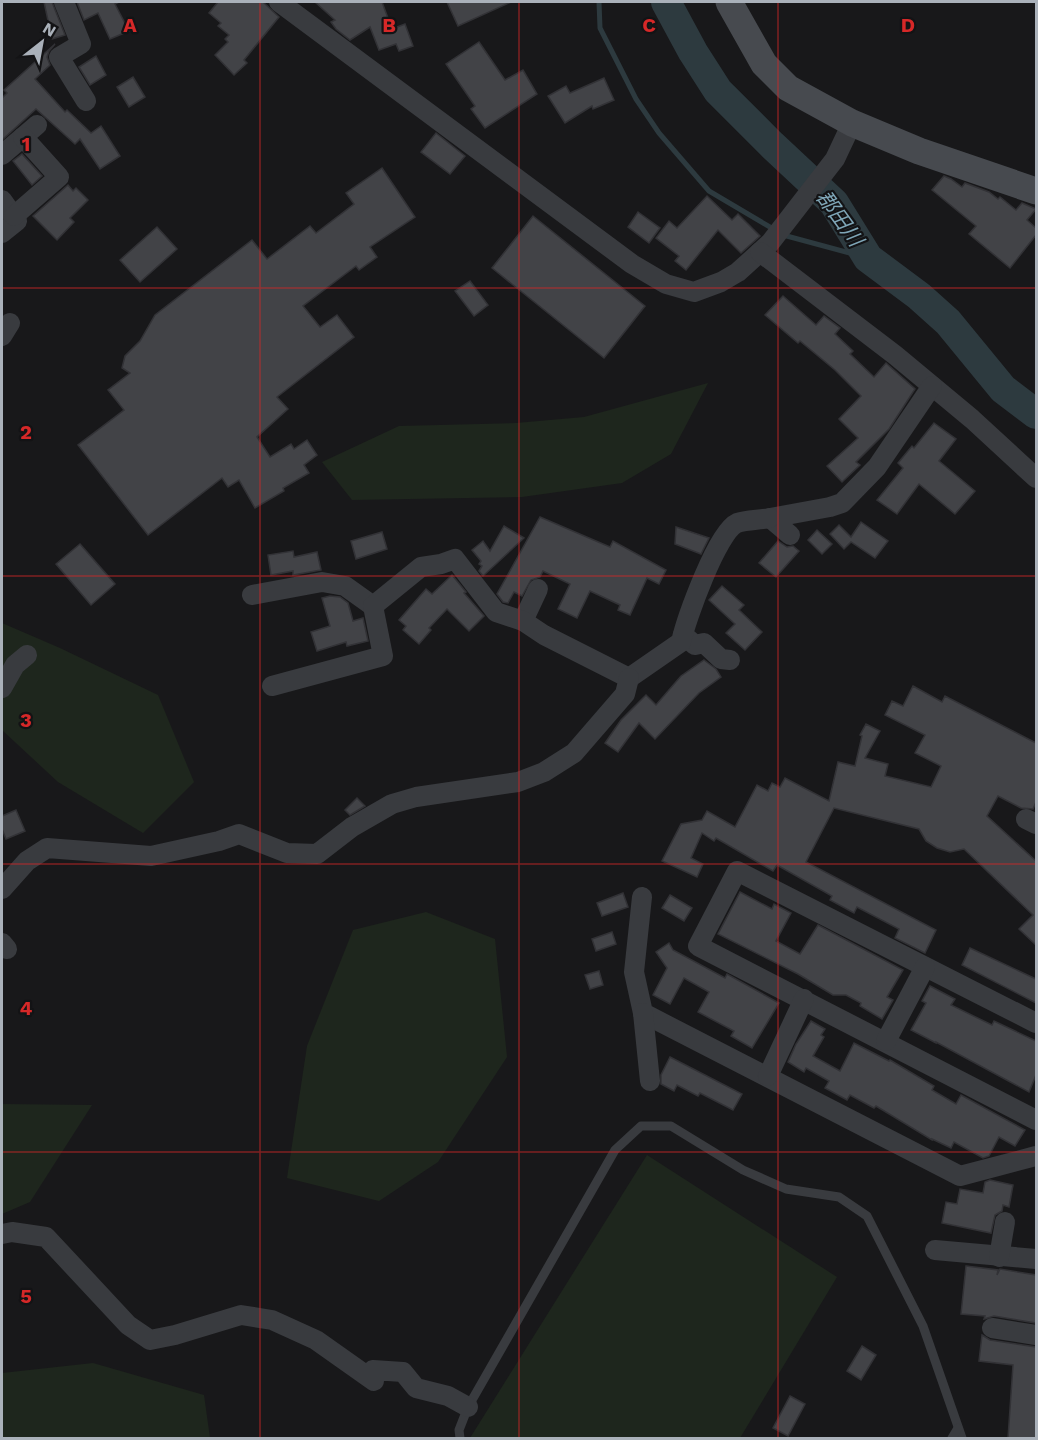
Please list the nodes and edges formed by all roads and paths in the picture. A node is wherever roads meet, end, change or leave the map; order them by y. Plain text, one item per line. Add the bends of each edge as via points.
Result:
1 (64, 2) edge
2 (279, 2) edge
3 (729, 2) edge
4 (86, 100) dead end
5 (852, 123) junction
6 (2, 155) edge
7 (1036, 191) edge
8 (2, 200) edge
9 (14, 216) junction
10 (2, 232) edge
11 (765, 248) junction
12 (932, 386) junction
13 (1036, 478) edge
14 (770, 518) junction
15 (790, 535) dead end
16 (538, 589) dead end
17 (252, 595) dead end
18 (373, 606) junction
19 (523, 621) junction
20 (682, 635) junction
21 (27, 656) dead end
22 (730, 660) dead end
23 (629, 678) junction
24 (272, 686) dead end
25 (2, 688) edge
26 (2, 889) edge
27 (642, 897) dead end
28 (925, 967) junction
29 (804, 999) junction
30 (643, 1013) junction
31 (1036, 1023) edge
32 (886, 1041) junction
33 (768, 1076) junction
34 (650, 1081) dead end
35 (1036, 1120) edge
36 (1036, 1156) edge
37 (1005, 1222) dead end
38 (2, 1234) edge
39 (935, 1250) dead end
40 (999, 1257) junction
41 (1036, 1259) edge
42 (992, 1328) dead end
43 (1036, 1335) edge
44 (468, 1407) junction
45 (958, 1428) junction
46 (460, 1438) edge
47 (952, 1438) edge
48 (962, 1438) edge

1 - 4 street via 81,44 59,57
2 - 11 street via 632,264 666,284 694,292 738,272
3 - 5 street via 764,64 788,88
5 - 7 street via 919,151
5 - 11 street via 835,159
6 - 9 street via 30,131 59,177
8 - 9 street
9 - 10 street via 18,221
11 - 12 street
12 - 13 street
12 - 14 street via 877,467 842,503
14 - 15 street
14 - 20 street via 736,524 724,535
16 - 19 street
17 - 18 street via 322,582 345,586
18 - 19 street via 421,567 455,558 496,612
18 - 24 street via 383,656
19 - 23 street
20 - 22 street via 695,645 704,643 721,659
20 - 23 street via 681,642
21 - 25 street via 15,665
23 - 26 street via 625,694 591,736 574,753 544,772 518,782 392,804 352,827 317,854 287,853 239,834 151,856 47,848 27,861
27 - 30 street via 634,972
28 - 29 street via 737,871 698,945
28 - 31 street
28 - 32 street
29 - 32 street
29 - 33 street
30 - 33 street
30 - 34 street
32 - 35 street
33 - 36 street via 960,1176
37 - 40 street
38 - 44 street via 46,1237 128,1325 150,1340 241,1315 272,1320 316,1340 374,1381 373,1370 403,1372 416,1388 448,1396
39 - 40 street
40 - 41 street
42 - 43 street
44 - 45 lane via 615,1150 641,1126 671,1126 743,1170 786,1189 839,1197 867,1216 923,1326
44 - 46 lane
45 - 47 lane
45 - 48 lane

